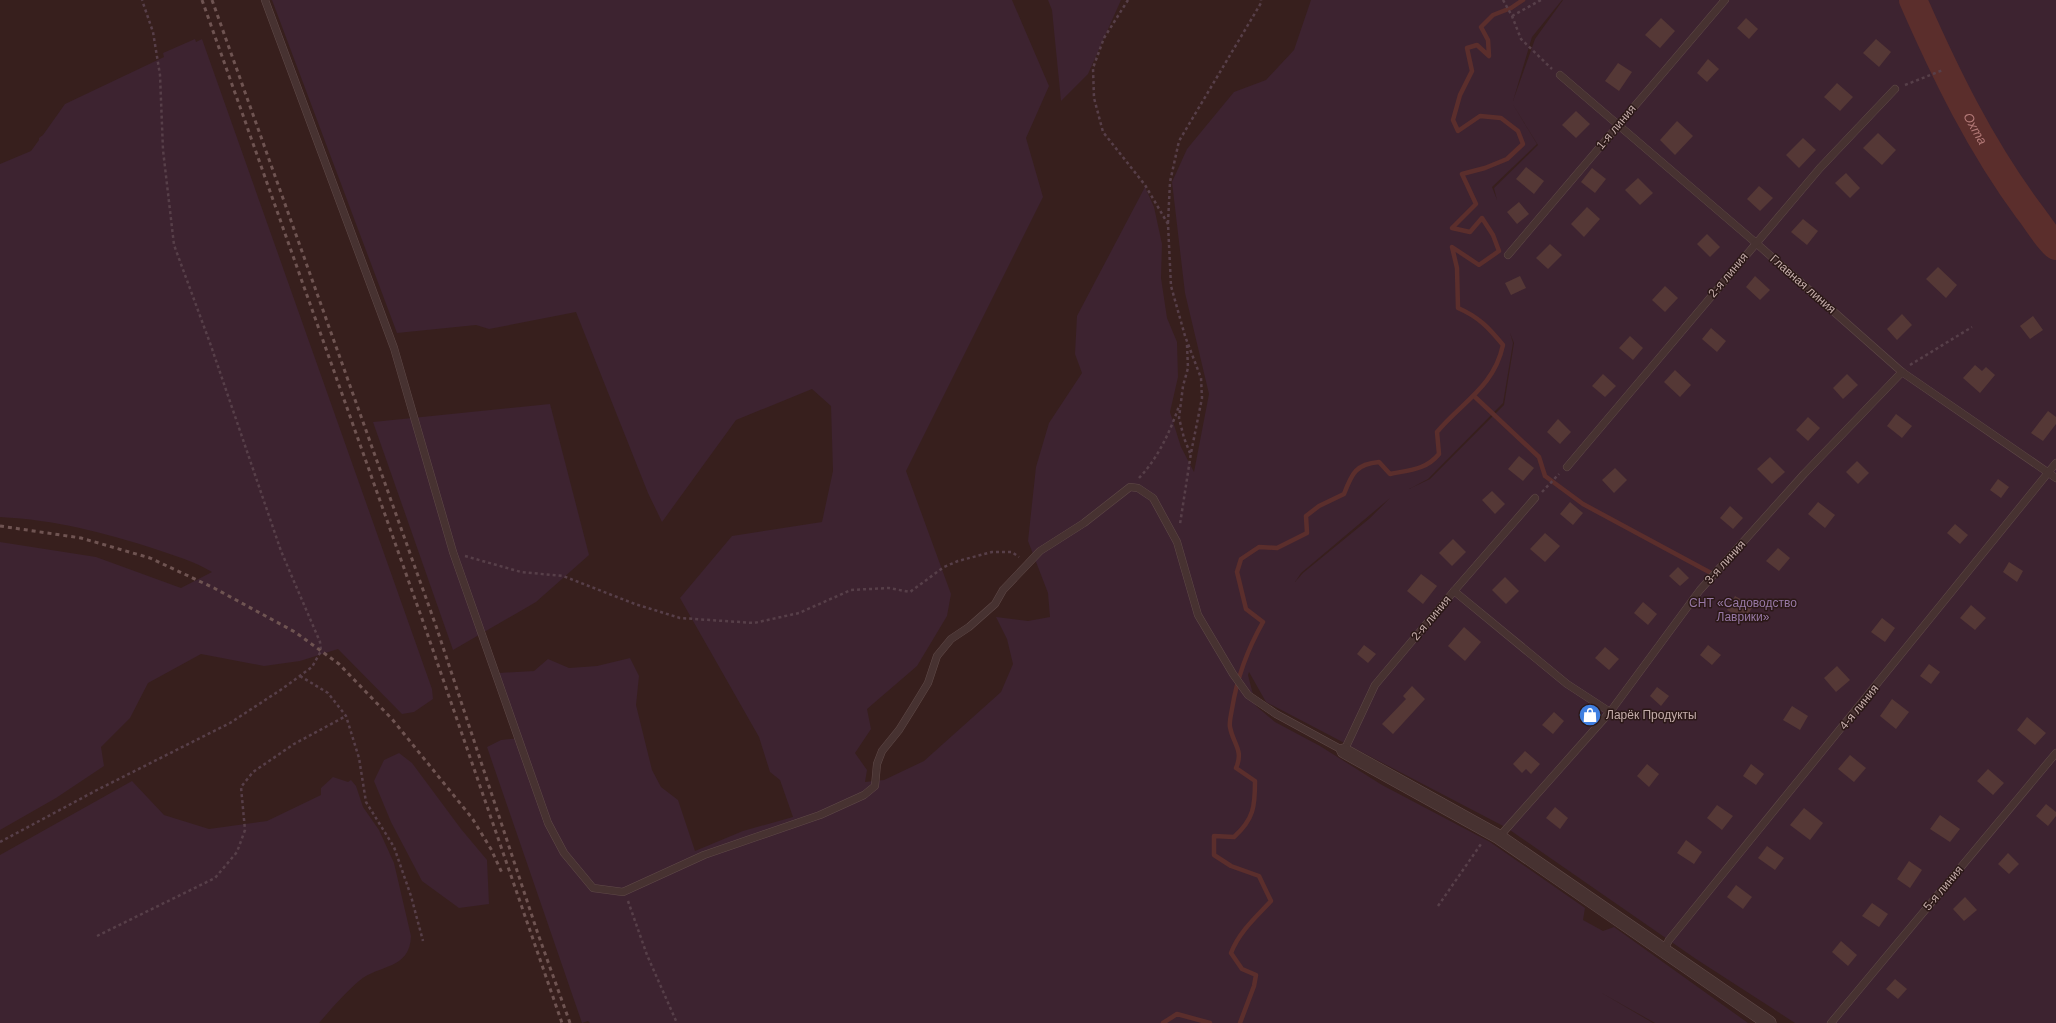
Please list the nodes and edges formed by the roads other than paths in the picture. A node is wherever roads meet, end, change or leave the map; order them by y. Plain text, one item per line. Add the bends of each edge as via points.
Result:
1 (265, 0) edge
2 (1725, 0) edge
3 (1560, 76) road end
4 (1895, 89) road end
5 (1618, 124) junction
6 (1756, 243) junction
7 (1508, 255) dead end
8 (1902, 372) junction
9 (2056, 464) edge
10 (1567, 467) dead end
11 (2048, 473) junction
12 (2056, 478) edge
13 (1535, 498) dead end
14 (1454, 590) junction
15 (1610, 712) junction
16 (1344, 751) junction
17 (2056, 753) edge
18 (1494, 834) junction
19 (1663, 950) junction
20 (1769, 1023) edge
21 (1830, 1023) edge

1 - 16 lane via 394,348 453,552 548,823 564,854 593,888 623,892 704,855 820,815 864,795 875,786 877,764 882,751 900,730 928,683 937,656 951,639 995,604 1003,590 1026,563 1130,487 1138,488 1152,498 1177,542 1198,615 1248,695 1276,714
2 - 5 lane, 1-я линия
3 - 5 lane, Главная линия
4 - 6 lane, 2-я линия via 1820,168
5 - 6 lane, Главная линия
5 - 7 lane, 1-я линия
6 - 8 lane, Главная линия
6 - 10 lane, 2-я линия
8 - 11 lane, Главная линия
8 - 15 lane, 3-я линия via 1804,474 1700,590
9 - 11 lane, 4-я линия
11 - 12 lane, Главная линия
11 - 19 lane, 4-я линия
13 - 14 lane, 2-я линия
14 - 15 lane via 1567,684
14 - 16 lane, 2-я линия via 1374,685
15 - 18 lane, 3-я линия
16 - 18 street
17 - 21 lane, 5-я линия
18 - 19 street
19 - 20 street

